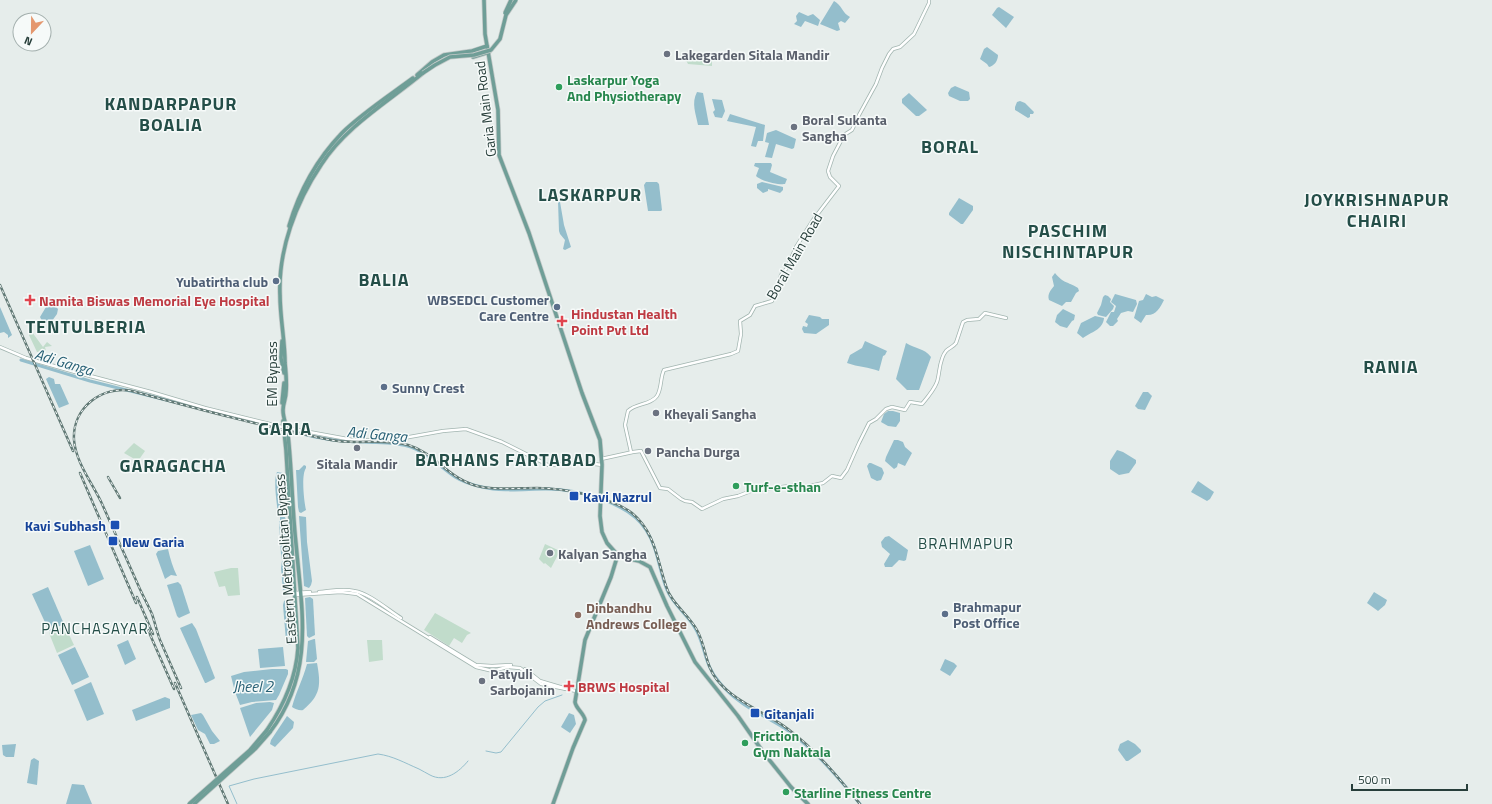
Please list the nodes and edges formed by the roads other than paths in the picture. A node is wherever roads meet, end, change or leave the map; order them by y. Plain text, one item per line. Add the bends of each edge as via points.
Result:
1 (484, 0) edge
2 (511, 0) edge
3 (516, 0) edge
4 (929, 0) edge
5 (487, 46) junction
6 (489, 52) junction
7 (420, 74) junction
8 (1006, 318) dead end
9 (0, 347) edge
10 (285, 430) junction
11 (631, 452) junction
12 (601, 463) junction
13 (618, 555) junction
14 (295, 594) junction
15 (300, 594) junction
16 (576, 691) junction
17 (273, 725) junction
18 (269, 731) junction
19 (555, 802) edge
20 (189, 804) edge
21 (194, 804) edge
22 (808, 804) edge

1 - 5 main road, Garia Main Road
2 - 7 main road, Eastern Metropolitan Bypass, bridge via 498,39 490,48 438,60
3 - 7 main road, Eastern Metropolitan Bypass, bridge via 506,15 500,40 493,48 474,55 450,57
4 - 11 main road, Boral Main Road via 915,33 900,47 890,52 852,130 844,135 828,170 829,176 838,187 824,203 796,247 781,275 772,301 756,306 750,315 740,320 738,351 664,370 657,396 628,411 625,425
5 - 6 main road, Garia Main Road
5 - 7 main road via 444,55 417,74
6 - 7 main road via 445,60
6 - 12 main road, Garia Main Road via 500,126 499,154 533,243 598,436
7 - 10 main road, Eastern Metropolitan Bypass via 405,89 349,132 319,164 299,205 283,256 280,295 286,361 287,392 283,410
8 - 11 main road via 986,314 979,319 963,322 956,343 946,351 936,382 922,404 910,402 905,410 892,407 886,409 869,423 842,477 832,476 823,483 805,487 797,485 751,491 723,499 704,509 685,501 668,489 660,488 645,457 640,451
9 - 10 main road via 34,360
10 - 12 main road via 368,440 398,439 466,429 502,442 548,465
10 - 14 main road
10 - 15 main road, Eastern Metropolitan Bypass
11 - 12 main road
12 - 13 main road, Garia Main Road via 600,527 608,546
13 - 16 main road via 585,640
13 - 22 main road via 639,561 650,568 695,662 763,752
14 - 15 main road
14 - 17 main road via 298,642 296,667 288,693
15 - 16 main road via 356,591 476,665 517,666 524,668 540,681
15 - 17 main road, Eastern Metropolitan Bypass via 303,643 300,666 285,709
16 - 19 main road via 576,704 585,720
17 - 18 main road
18 - 20 main road, bridge
18 - 21 main road, bridge via 255,749

